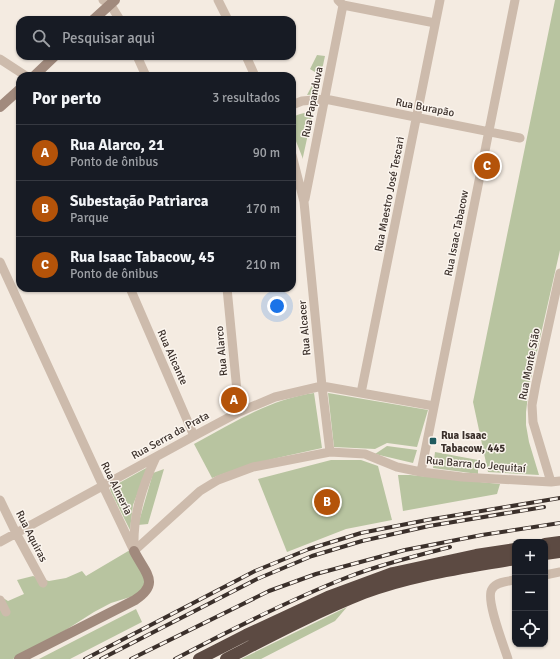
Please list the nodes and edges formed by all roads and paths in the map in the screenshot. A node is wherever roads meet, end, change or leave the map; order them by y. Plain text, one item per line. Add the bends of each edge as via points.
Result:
1 (218, 0) edge
2 (440, 0) edge
3 (515, 0) edge
4 (109, 2) edge
5 (340, 3) edge
6 (97, 16) edge
7 (118, 16) edge
8 (226, 16) edge
9 (435, 23) junction
10 (0, 59) edge
11 (51, 60) edge
12 (139, 60) edge
13 (248, 60) edge
14 (20, 72) edge
15 (38, 72) edge
16 (144, 72) edge
17 (253, 72) edge
18 (16, 93) edge
19 (325, 99) junction
20 (296, 103) edge
21 (0, 107) edge
22 (416, 118) junction
23 (488, 132) junction
24 (520, 138) dead end
25 (296, 171) edge
26 (304, 202) junction
27 (0, 262) edge
28 (560, 273) edge
29 (132, 292) edge
30 (227, 292) edge
31 (557, 297) edge
32 (322, 386) junction
33 (361, 393) junction
34 (434, 406) junction
35 (239, 412) junction
36 (194, 436) junction
37 (330, 452) junction
38 (156, 457) junction
39 (421, 472) junction
40 (555, 482) edge
41 (103, 486) junction
42 (0, 500) edge
43 (16, 533) junction
44 (0, 542) edge
45 (560, 542) edge
46 (548, 544) edge
47 (512, 550) edge
48 (134, 551) junction
49 (560, 552) edge
50 (548, 554) edge
51 (512, 560) edge
52 (560, 572) edge
53 (548, 574) edge
54 (512, 581) edge
55 (42, 583) dead end
56 (0, 600) edge
57 (6, 612) dead end
58 (19, 659) edge
59 (199, 659) edge
60 (226, 659) edge
61 (508, 659) edge

1 - 8 street
2 - 9 street, Rua Maestro José Tescari
3 - 23 street, Rua Isaac Tabacow
4 - 6 street
4 - 7 street
5 - 9 street
5 - 19 street, Rua Papanduva
9 - 22 street, Rua Maestro José Tescari
10 - 14 street
11 - 15 street
12 - 16 street
13 - 17 street
18 - 21 street
19 - 20 street, Rua Burapão
19 - 22 street, Rua Burapão
19 - 26 street, Rua Papanduva
22 - 23 street, Rua Burapão
22 - 33 street, Rua Maestro José Tescari
23 - 24 street, Rua Burapão
23 - 34 street, Rua Isaac Tabacow
25 - 26 street, Rua Alcacer
26 - 32 street, Rua Alcacer
27 - 41 street, Rua Almeria
28 - 31 street, Rua Monte Sião
29 - 36 street, Rua Alicante
30 - 35 street, Rua Alarco
31 - 40 street, Rua Monte Sião via 532,405 534,422
32 - 33 street, Rua Serra da Prata
32 - 35 street, Rua Serra da Prata via 276,397
32 - 37 street, Rua Alcacer
33 - 34 street, Rua Serra da Prata
34 - 39 street, Rua Isaac Tabacow
35 - 36 street, Rua Serra da Prata
36 - 38 street, Rua Serra da Prata
37 - 39 street, Rua Barra do Jequitaí via 365,454 397,468
37 - 48 street, Rua Barra do Jequitaí via 253,468 218,480 200,491
38 - 41 street, Rua Serra da Prata
38 - 48 street via 141,495 135,521
39 - 40 street, Rua Barra do Jequitaí
41 - 43 street, Rua Serra da Prata
41 - 48 street, Rua Almeria
42 - 43 street, Rua Aquiras
43 - 44 street, Rua Serra da Prata
43 - 55 street, Rua Aquiras
45 - 46 highway
47 - 59 highway via 393,573 328,597
48 - 58 street, Rua Almeria via 149,577 149,588 145,592 135,600
49 - 50 highway
51 - 60 highway via 455,569 364,593
52 - 53 street
54 - 61 street via 500,583 491,589 495,620
56 - 57 street

